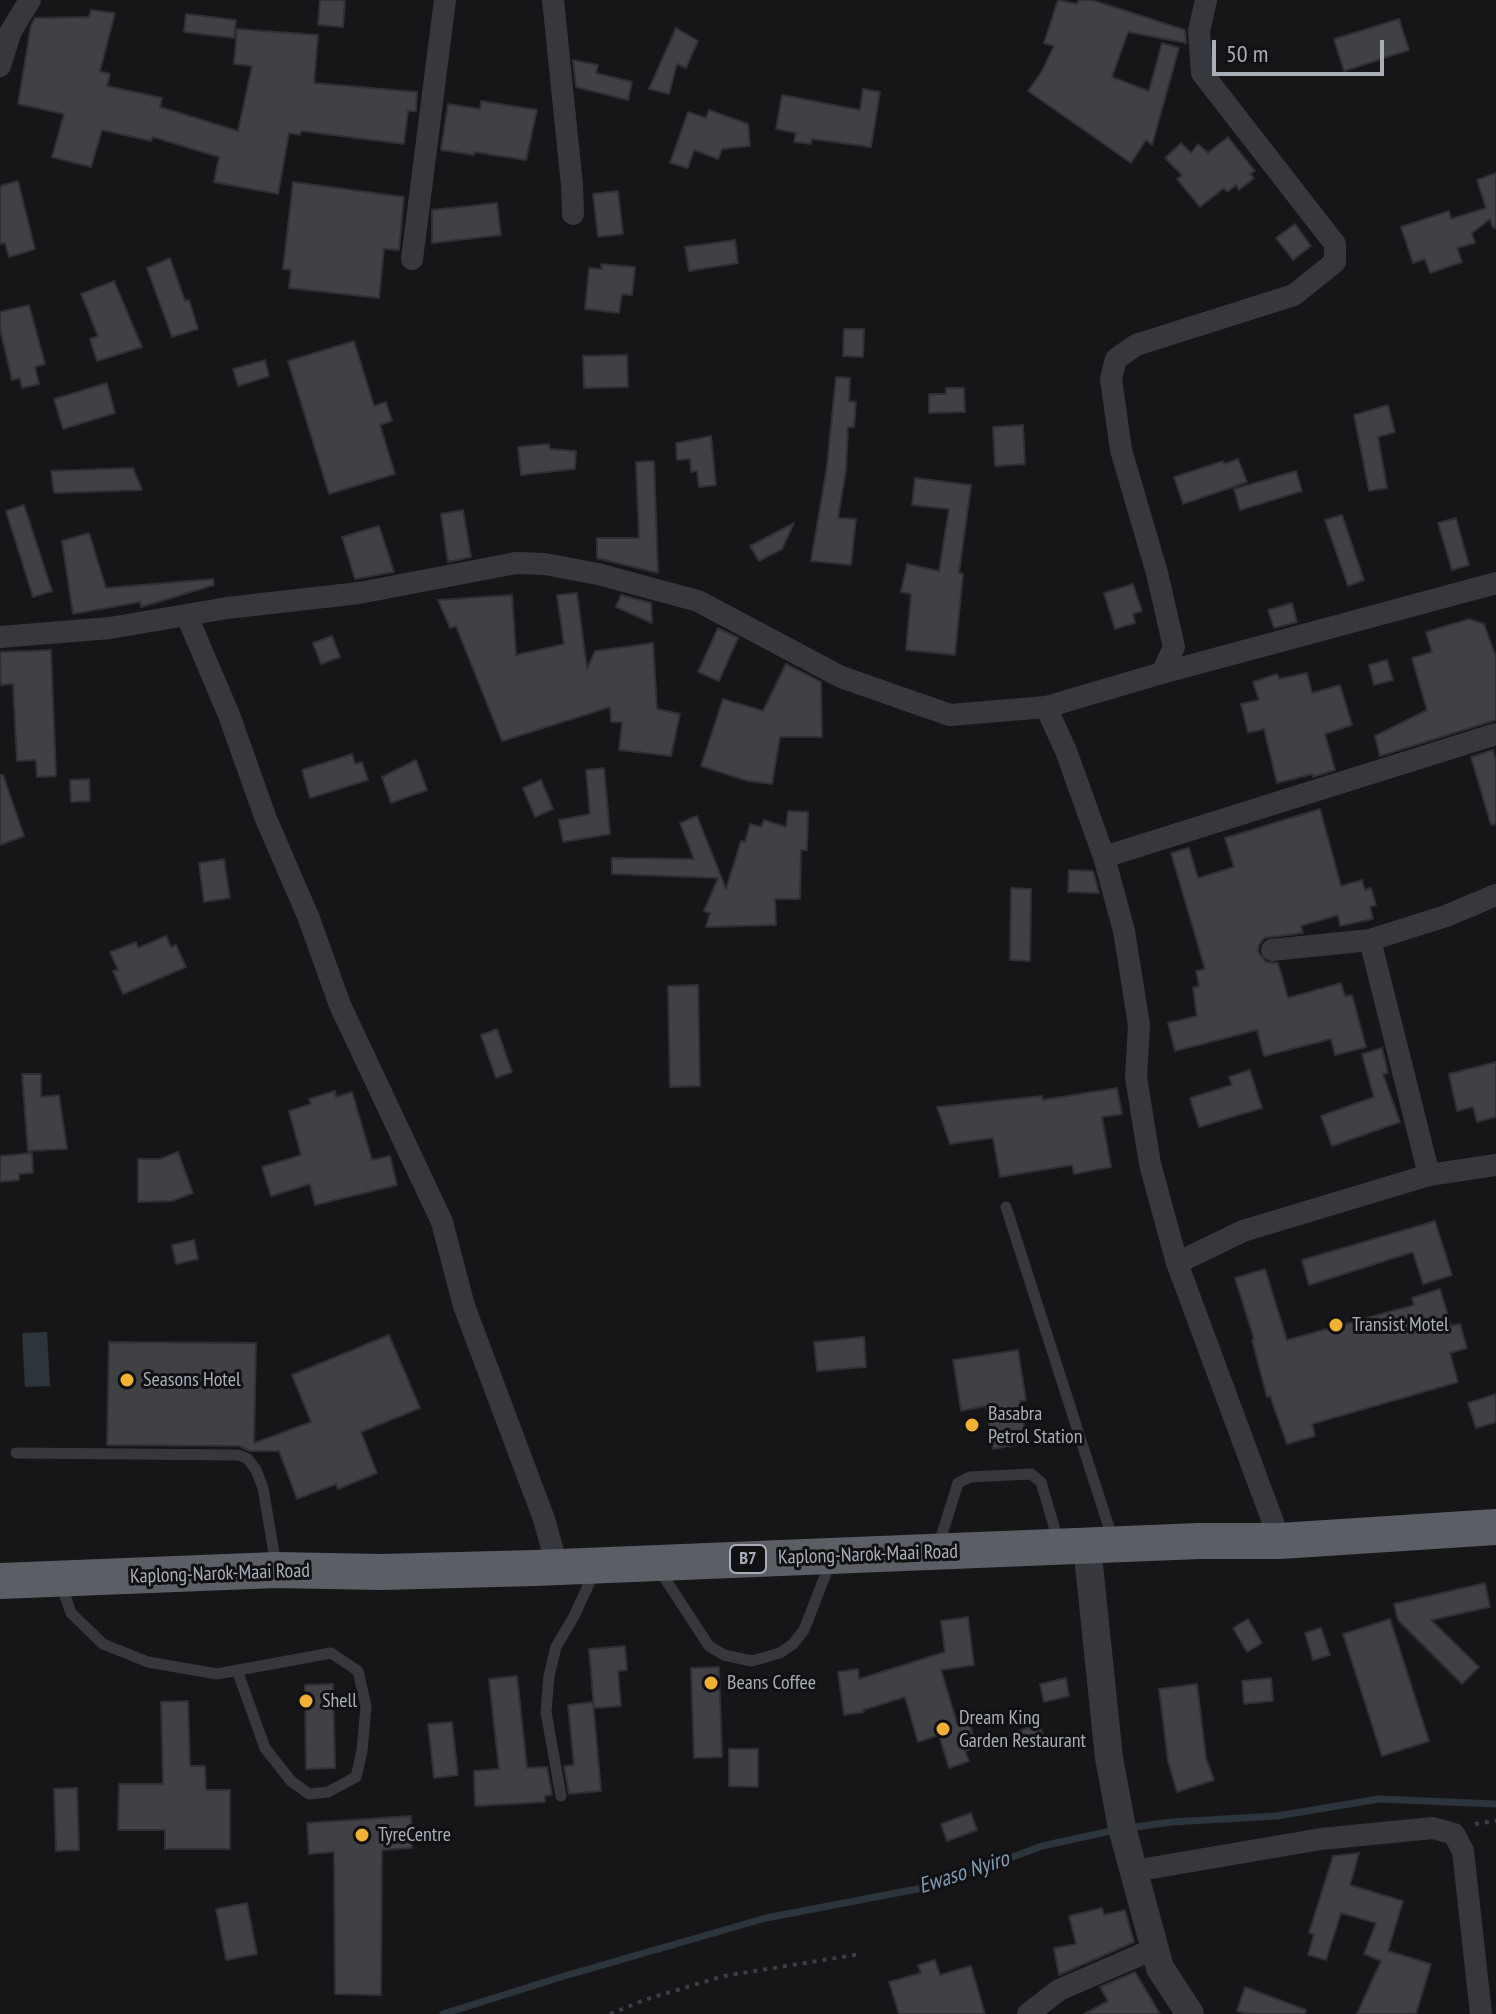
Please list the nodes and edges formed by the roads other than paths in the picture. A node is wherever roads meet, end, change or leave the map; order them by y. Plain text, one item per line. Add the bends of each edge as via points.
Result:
1 (30, 0) edge
2 (445, 0) edge
3 (553, 0) edge
4 (1206, 0) edge
5 (0, 66) edge
6 (573, 214) dead end
7 (412, 259) dead end
8 (1496, 583) edge
9 (187, 616) junction
10 (0, 637) edge
11 (1162, 673) junction
12 (1046, 707) junction
13 (1496, 734) edge
14 (1104, 857) junction
15 (1496, 895) edge
16 (1370, 940) junction
17 (1272, 950) dead end
18 (1496, 1165) edge
19 (1429, 1175) junction
20 (1006, 1207) dead end
21 (1177, 1263) junction
22 (16, 1453) dead end
23 (1496, 1527) edge
24 (1280, 1541) junction
25 (1087, 1546) junction
26 (937, 1552) junction
27 (833, 1555) junction
28 (656, 1563) junction
29 (597, 1565) junction
30 (557, 1566) junction
31 (276, 1570) junction
32 (60, 1580) junction
33 (0, 1581) edge
34 (237, 1670) junction
35 (561, 1796) dead end
36 (1134, 1871) junction
37 (1156, 1948) junction
38 (1028, 2014) edge
39 (1190, 2014) edge
40 (1481, 2014) edge

1 - 5 street via 11,31
2 - 7 street
3 - 6 street
4 - 11 street via 1199,31 1202,73 1335,244 1335,262 1294,295 1136,345 1116,359 1111,379 1121,450 1174,647
8 - 11 street
9 - 10 street
9 - 12 street via 359,593 516,563 545,564 698,601 841,677 950,715
9 - 30 street via 340,1005 442,1222 464,1306
11 - 12 street
12 - 14 street
13 - 14 street
14 - 21 street via 1131,971 1139,1025 1136,1077 1150,1164
15 - 16 street
16 - 17 street
16 - 19 street
18 - 19 street
19 - 21 street via 1243,1231
20 - 25 lane
21 - 24 street
22 - 31 lane via 248,1459 263,1488
23 - 24 highway, Kaplong-Narok-Maai Road / B7
24 - 25 highway, Kaplong-Narok-Maai Road / B7
25 - 26 highway, Kaplong-Narok-Maai Road / B7
25 - 26 lane via 1031,1474 970,1477 958,1483
25 - 36 street via 1109,1758
26 - 27 highway, Kaplong-Narok-Maai Road / B7
27 - 28 highway, Kaplong-Narok-Maai Road / B7
27 - 28 lane via 804,1630 780,1653 752,1661 709,1646
28 - 29 highway, Kaplong-Narok-Maai Road / B7
29 - 30 highway, Kaplong-Narok-Maai Road / B7
29 - 35 lane via 556,1647 549,1676 546,1712
30 - 31 highway, Kaplong-Narok-Maai Road / B7
31 - 32 highway, Kaplong-Narok-Maai Road / B7
32 - 33 highway, Kaplong-Narok-Maai Road / B7
32 - 34 lane via 71,1613 103,1644 148,1662 217,1674
34 - 34 lane via 331,1653 358,1671 366,1706 356,1777 328,1792 309,1794 291,1781 265,1748
36 - 37 street
36 - 40 street via 1368,1834 1433,1828 1454,1834 1463,1851
37 - 38 street via 1059,1990
37 - 39 street via 1160,1968

